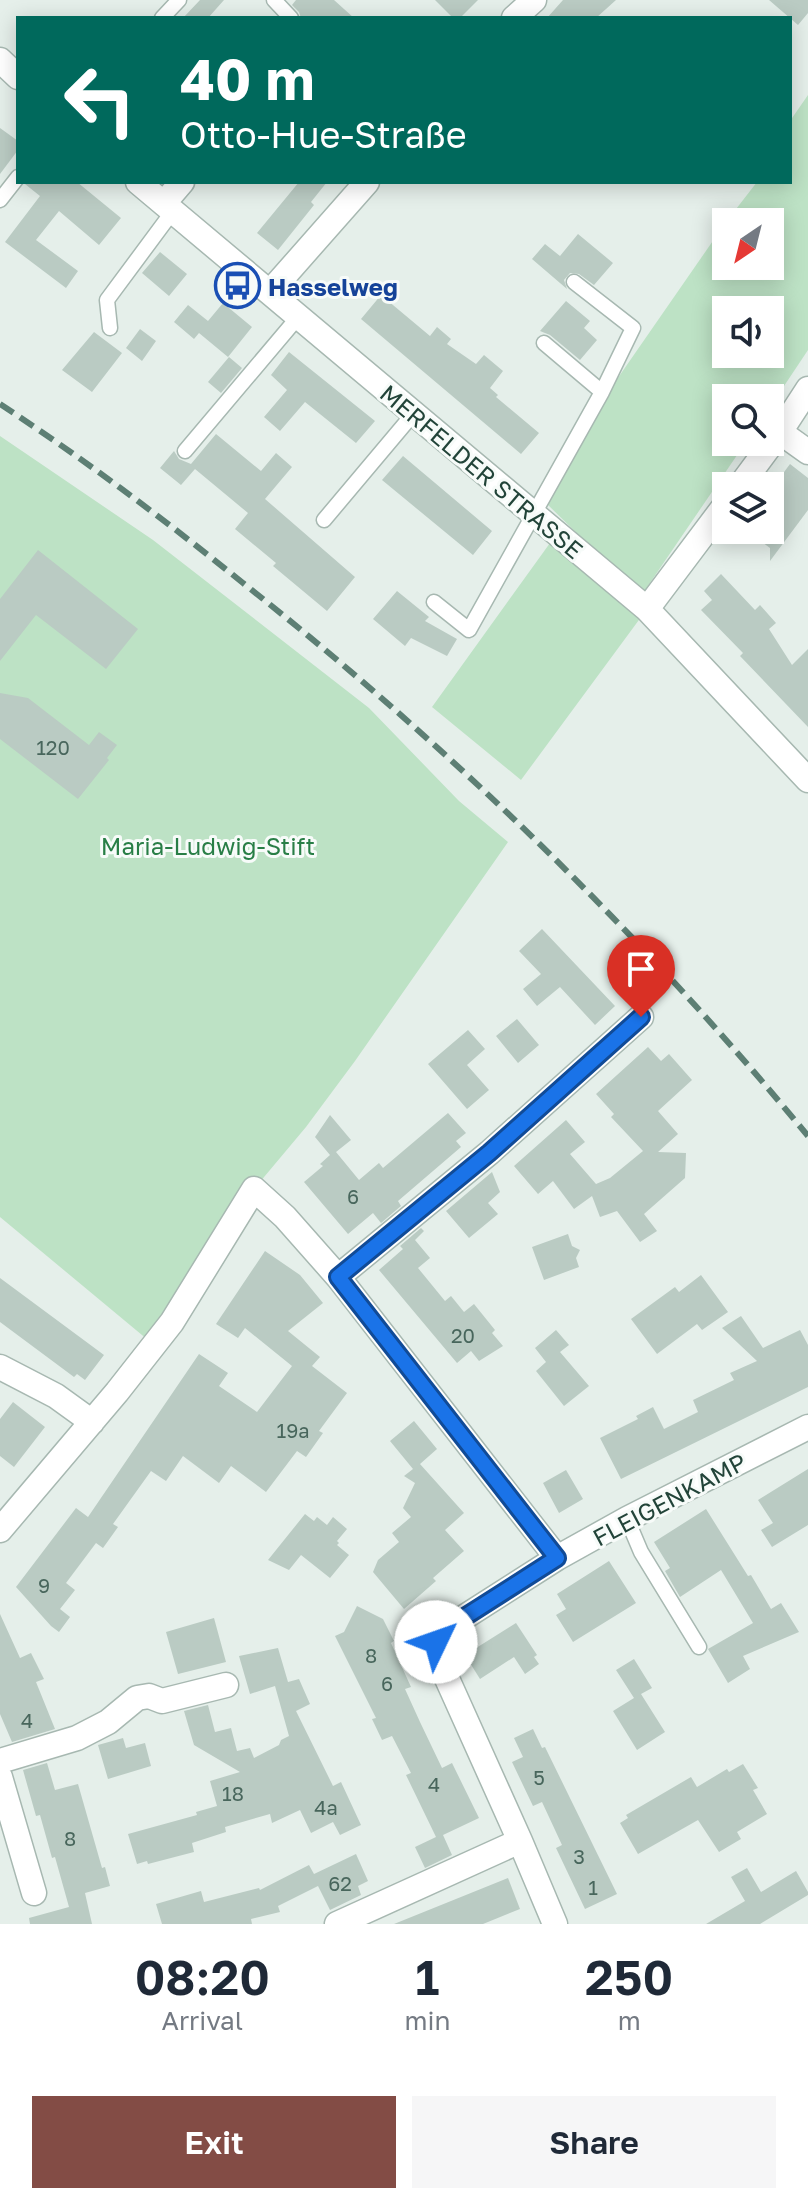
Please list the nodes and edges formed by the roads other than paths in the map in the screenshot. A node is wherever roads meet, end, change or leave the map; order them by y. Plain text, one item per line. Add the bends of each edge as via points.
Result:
1 (179, 0) edge
2 (274, 0) edge
3 (534, 0) edge
4 (164, 16) edge
5 (289, 16) edge
6 (516, 16) edge
7 (0, 60) edge
8 (16, 75) edge
9 (16, 180) edge
10 (140, 184) edge
11 (181, 184) edge
12 (365, 184) edge
13 (0, 200) edge
14 (169, 207) junction
15 (574, 282) dead end
16 (270, 292) junction
17 (299, 316) junction
18 (110, 328) dead end
19 (544, 343) dead end
20 (808, 389) edge
21 (602, 392) junction
22 (414, 413) junction
23 (784, 426) edge
24 (784, 435) edge
25 (185, 451) dead end
26 (808, 452) edge
27 (533, 513) junction
28 (324, 520) dead end
29 (712, 523) edge
30 (434, 602) dead end
31 (647, 609) junction
32 (808, 780) edge
33 (641, 1017) dead end
34 (338, 1277) junction
35 (0, 1367) edge
36 (92, 1422) junction
37 (808, 1427) edge
38 (627, 1519) junction
39 (0, 1530) edge
40 (557, 1558) junction
41 (699, 1647) dead end
42 (226, 1685) dead end
43 (0, 1761) edge
44 (0, 1777) edge
45 (520, 1841) junction
46 (34, 1893) dead end
47 (337, 1924) edge
48 (555, 1924) edge

1 - 4 lane
2 - 5 lane
3 - 6 street
7 - 8 street
9 - 13 lane
10 - 14 street, MERFELDER STRASSE
11 - 14 street
12 - 16 street
14 - 16 street, MERFELDER STRASSE
14 - 18 lane via 107,300
15 - 21 lane via 633,328
16 - 17 street, MERFELDER STRASSE
17 - 22 street, MERFELDER STRASSE
17 - 25 lane
19 - 21 lane
20 - 23 street
21 - 27 lane
22 - 27 street, MERFELDER STRASSE
22 - 28 lane
24 - 26 street
27 - 30 lane via 469,630
27 - 31 street, MERFELDER STRASSE
29 - 31 street
31 - 32 street, MERFELDER STRASSE
33 - 34 street via 489,1153
34 - 36 street via 254,1189 172,1322
34 - 40 street
35 - 36 street
36 - 39 street
37 - 38 street, FLEIGENKAMP
38 - 40 street, FLEIGENKAMP
38 - 41 lane
40 - 45 street, FLEIGENKAMP via 438,1634 436,1642 440,1663
42 - 43 street via 162,1701 137,1698 77,1738
44 - 46 street
45 - 47 street
45 - 48 street, FLEIGENKAMP

